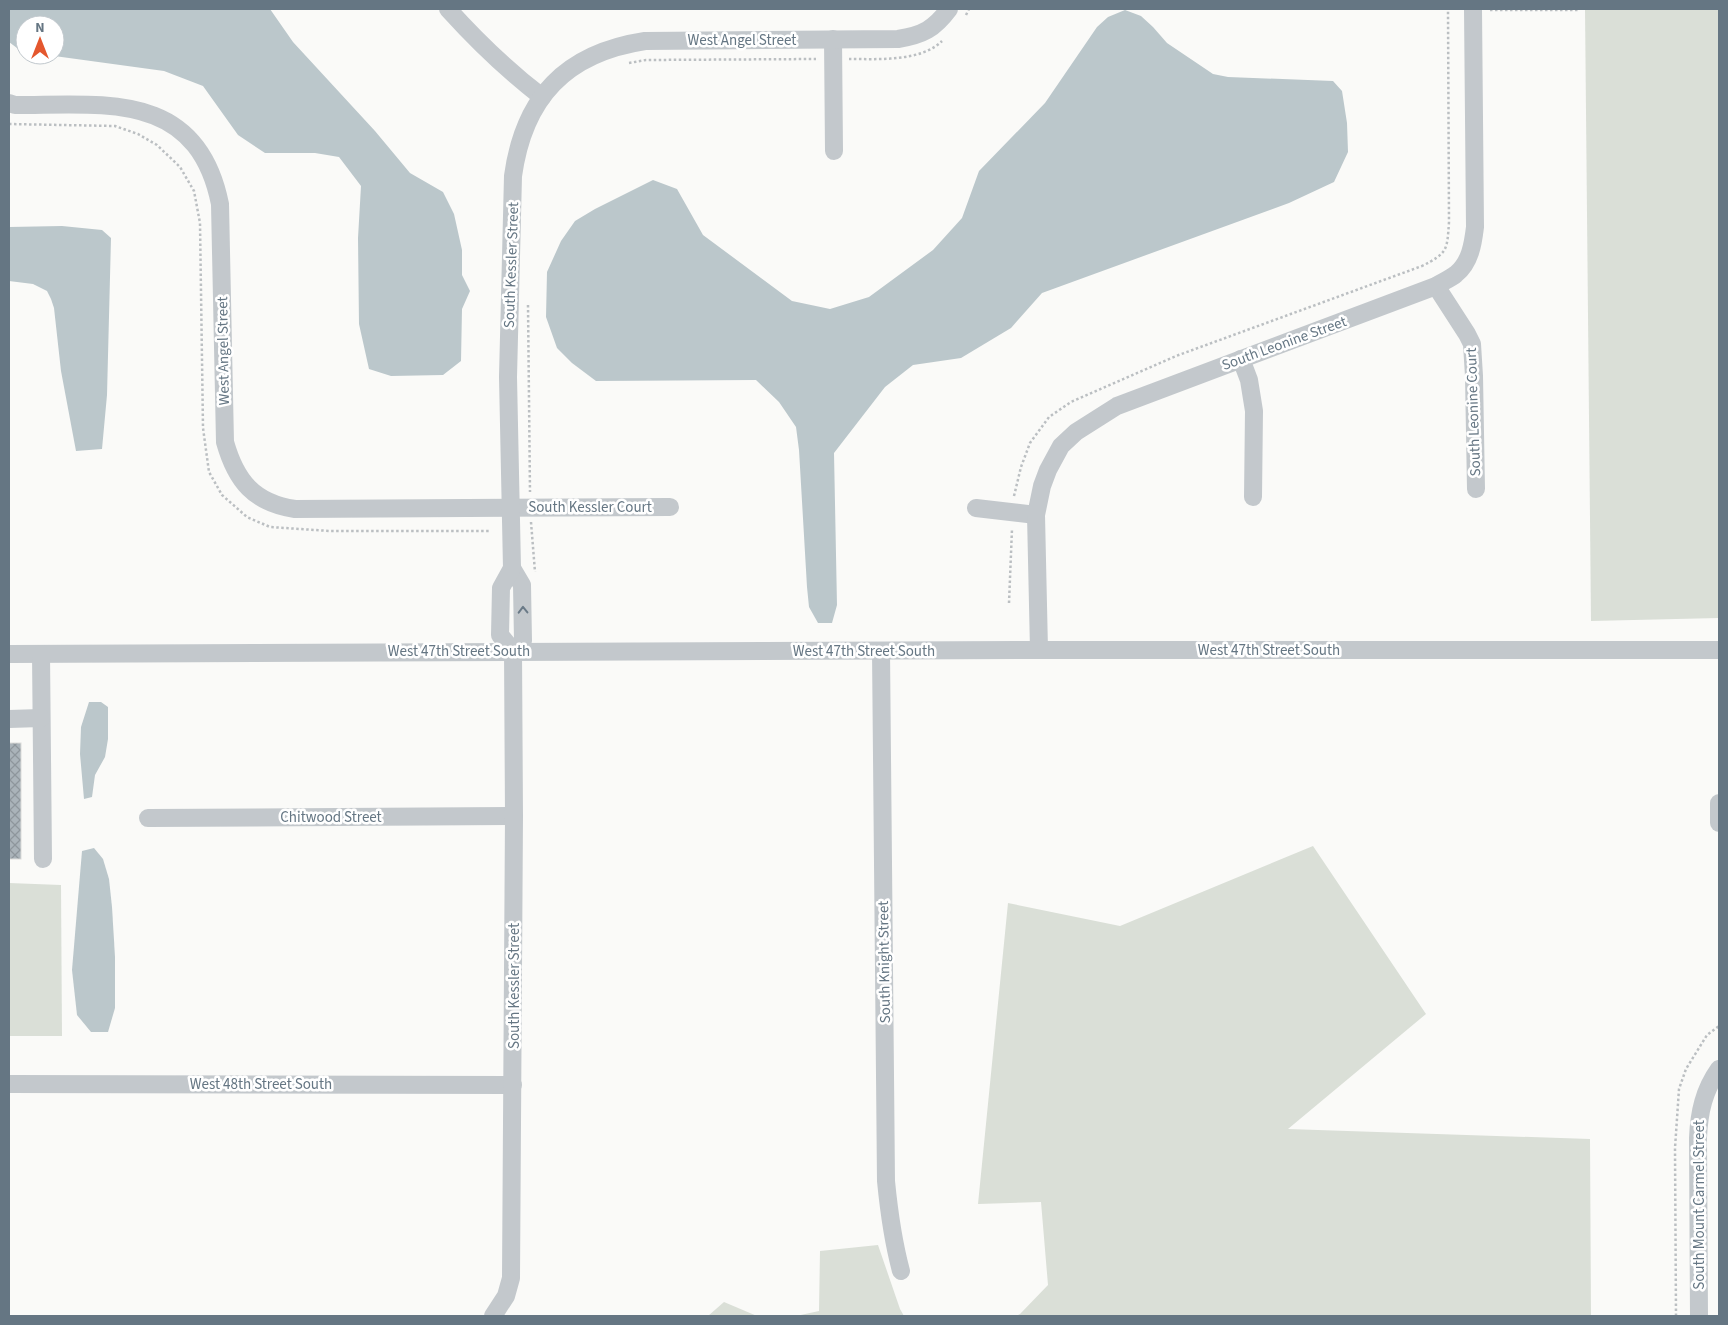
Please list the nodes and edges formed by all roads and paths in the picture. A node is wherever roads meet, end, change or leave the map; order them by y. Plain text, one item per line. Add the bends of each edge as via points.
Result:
1 (448, 9) edge
2 (949, 9) edge
3 (969, 9) edge
4 (1448, 10) edge
5 (1473, 10) edge
6 (1579, 10) dead end
7 (964, 18) dead end
8 (946, 37) dead end
9 (833, 39) junction
10 (834, 59) junction
11 (627, 63) dead end
12 (542, 96) junction
13 (9, 103) edge
14 (834, 151) dead end
15 (1436, 286) junction
16 (528, 305) dead end
17 (1241, 359) junction
18 (1476, 489) dead end
19 (1253, 497) dead end
20 (510, 507) junction
21 (531, 507) junction
22 (670, 507) dead end
23 (976, 508) dead end
24 (1013, 511) junction
25 (1036, 515) junction
26 (535, 578) dead end
27 (1009, 603) dead end
28 (1039, 650) junction
29 (1719, 650) edge
30 (513, 651) junction
31 (881, 651) junction
32 (9, 654) edge
33 (41, 654) junction
34 (41, 718) junction
35 (9, 719) edge
36 (1719, 803) edge
37 (514, 816) junction
38 (148, 818) dead end
39 (1719, 823) edge
40 (43, 859) dead end
41 (1719, 1069) edge
42 (9, 1084) edge
43 (513, 1085) junction
44 (901, 1271) dead end
45 (494, 1316) edge
46 (1699, 1316) edge

1 - 12 street via 493,56
2 - 9 street, West Angel Street via 928,31 913,36
3 - 7 path
4 - 5 path
4 - 24 path via 1449,222 1447,245 1440,257 1176,356 1071,402 1049,417 1030,443 1020,467
5 - 6 path
5 - 15 street, South Leonine Street via 1473,245 1457,274
8 - 10 path via 936,47 920,54 898,58
9 - 10 street
9 - 12 street, West Angel Street via 645,41 621,45 575,65
10 - 11 path via 646,60
10 - 14 street
12 - 20 street, South Kessler Street via 522,133 513,176 508,377
13 - 20 street, West Angel Street via 117,105 138,109 178,128 195,145 216,183 220,204 225,442 231,463 251,491 266,501 295,509
15 - 17 street, South Leonine Street
15 - 18 street, South Leonine Court via 1472,344
16 - 21 path
17 - 19 street via 1249,380 1254,411
17 - 25 street, South Leonine Street via 1117,406 1076,432 1061,446 1048,470
20 - 21 street, South Kessler Court
20 - 30 street, South Kessler Street via 512,568 522,585 524,640
21 - 22 street, South Kessler Court
21 - 26 path
23 - 24 street
24 - 25 street
24 - 27 path
25 - 28 street, South Leonine Street
28 - 29 street, West 47th Street South
28 - 31 street, West 47th Street South
30 - 31 street, West 47th Street South
30 - 33 street, West 47th Street South
30 - 37 street, South Kessler Street
31 - 44 street, South Knight Street via 886,1181 888,1212
32 - 33 street, West 47th Street South
33 - 34 street
34 - 35 street
34 - 40 street
36 - 39 street
37 - 38 street, Chitwood Street
37 - 43 street, South Kessler Street
41 - 46 street, South Mount Carmel Street via 1699,1114
42 - 43 street, West 48th Street South
43 - 45 street, South Kessler Street via 512,1278

